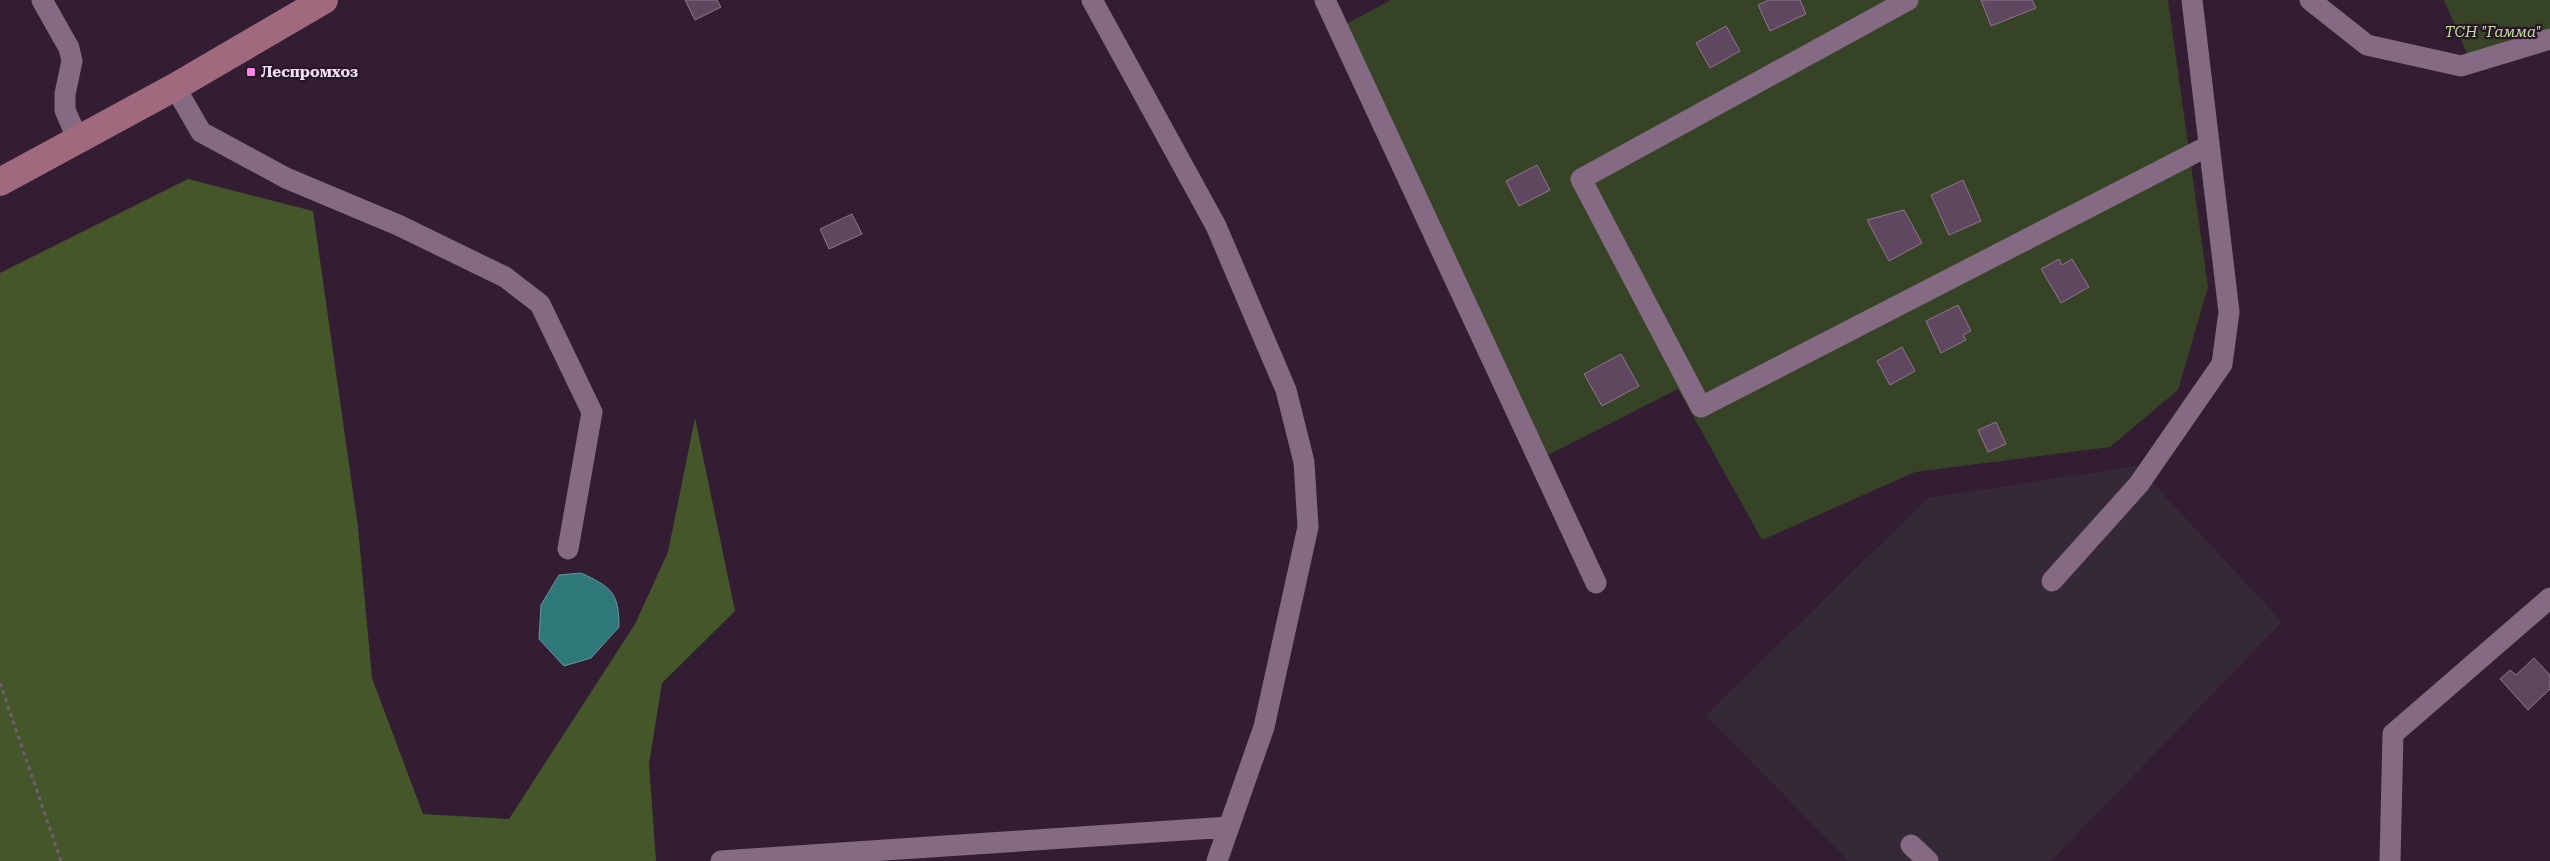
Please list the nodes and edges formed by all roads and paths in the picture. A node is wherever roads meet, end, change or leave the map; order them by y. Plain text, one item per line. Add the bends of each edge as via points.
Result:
1 (42, 0) edge
2 (324, 0) edge
3 (1092, 0) edge
4 (1325, 0) edge
5 (1908, 0) edge
6 (2192, 0) edge
7 (2310, 0) edge
8 (2550, 39) edge
9 (175, 87) junction
10 (78, 140) junction
11 (2208, 146) junction
12 (0, 182) edge
13 (568, 549) dead end
14 (2052, 581) dead end
15 (1596, 584) dead end
16 (2550, 598) edge
17 (0, 683) edge
18 (1229, 826) junction
19 (1911, 845) dead end
20 (61, 861) edge
21 (721, 861) edge
22 (1217, 861) edge
23 (1928, 861) edge
24 (2390, 861) edge

1 - 10 street via 69,48 72,61 65,94 66,110
2 - 9 main road
3 - 18 street via 1216,226 1286,390 1304,462 1308,527 1264,727
4 - 15 street
5 - 11 street via 1581,179 1701,407
6 - 11 street
7 - 8 street via 2368,45 2461,66
9 - 10 main road
9 - 13 street via 201,132 286,178 398,225 505,277 540,304 592,412
10 - 12 main road
11 - 14 street via 2229,312 2222,364 2139,484
16 - 24 street via 2393,734
17 - 20 path
18 - 21 street
18 - 22 street
19 - 23 street

